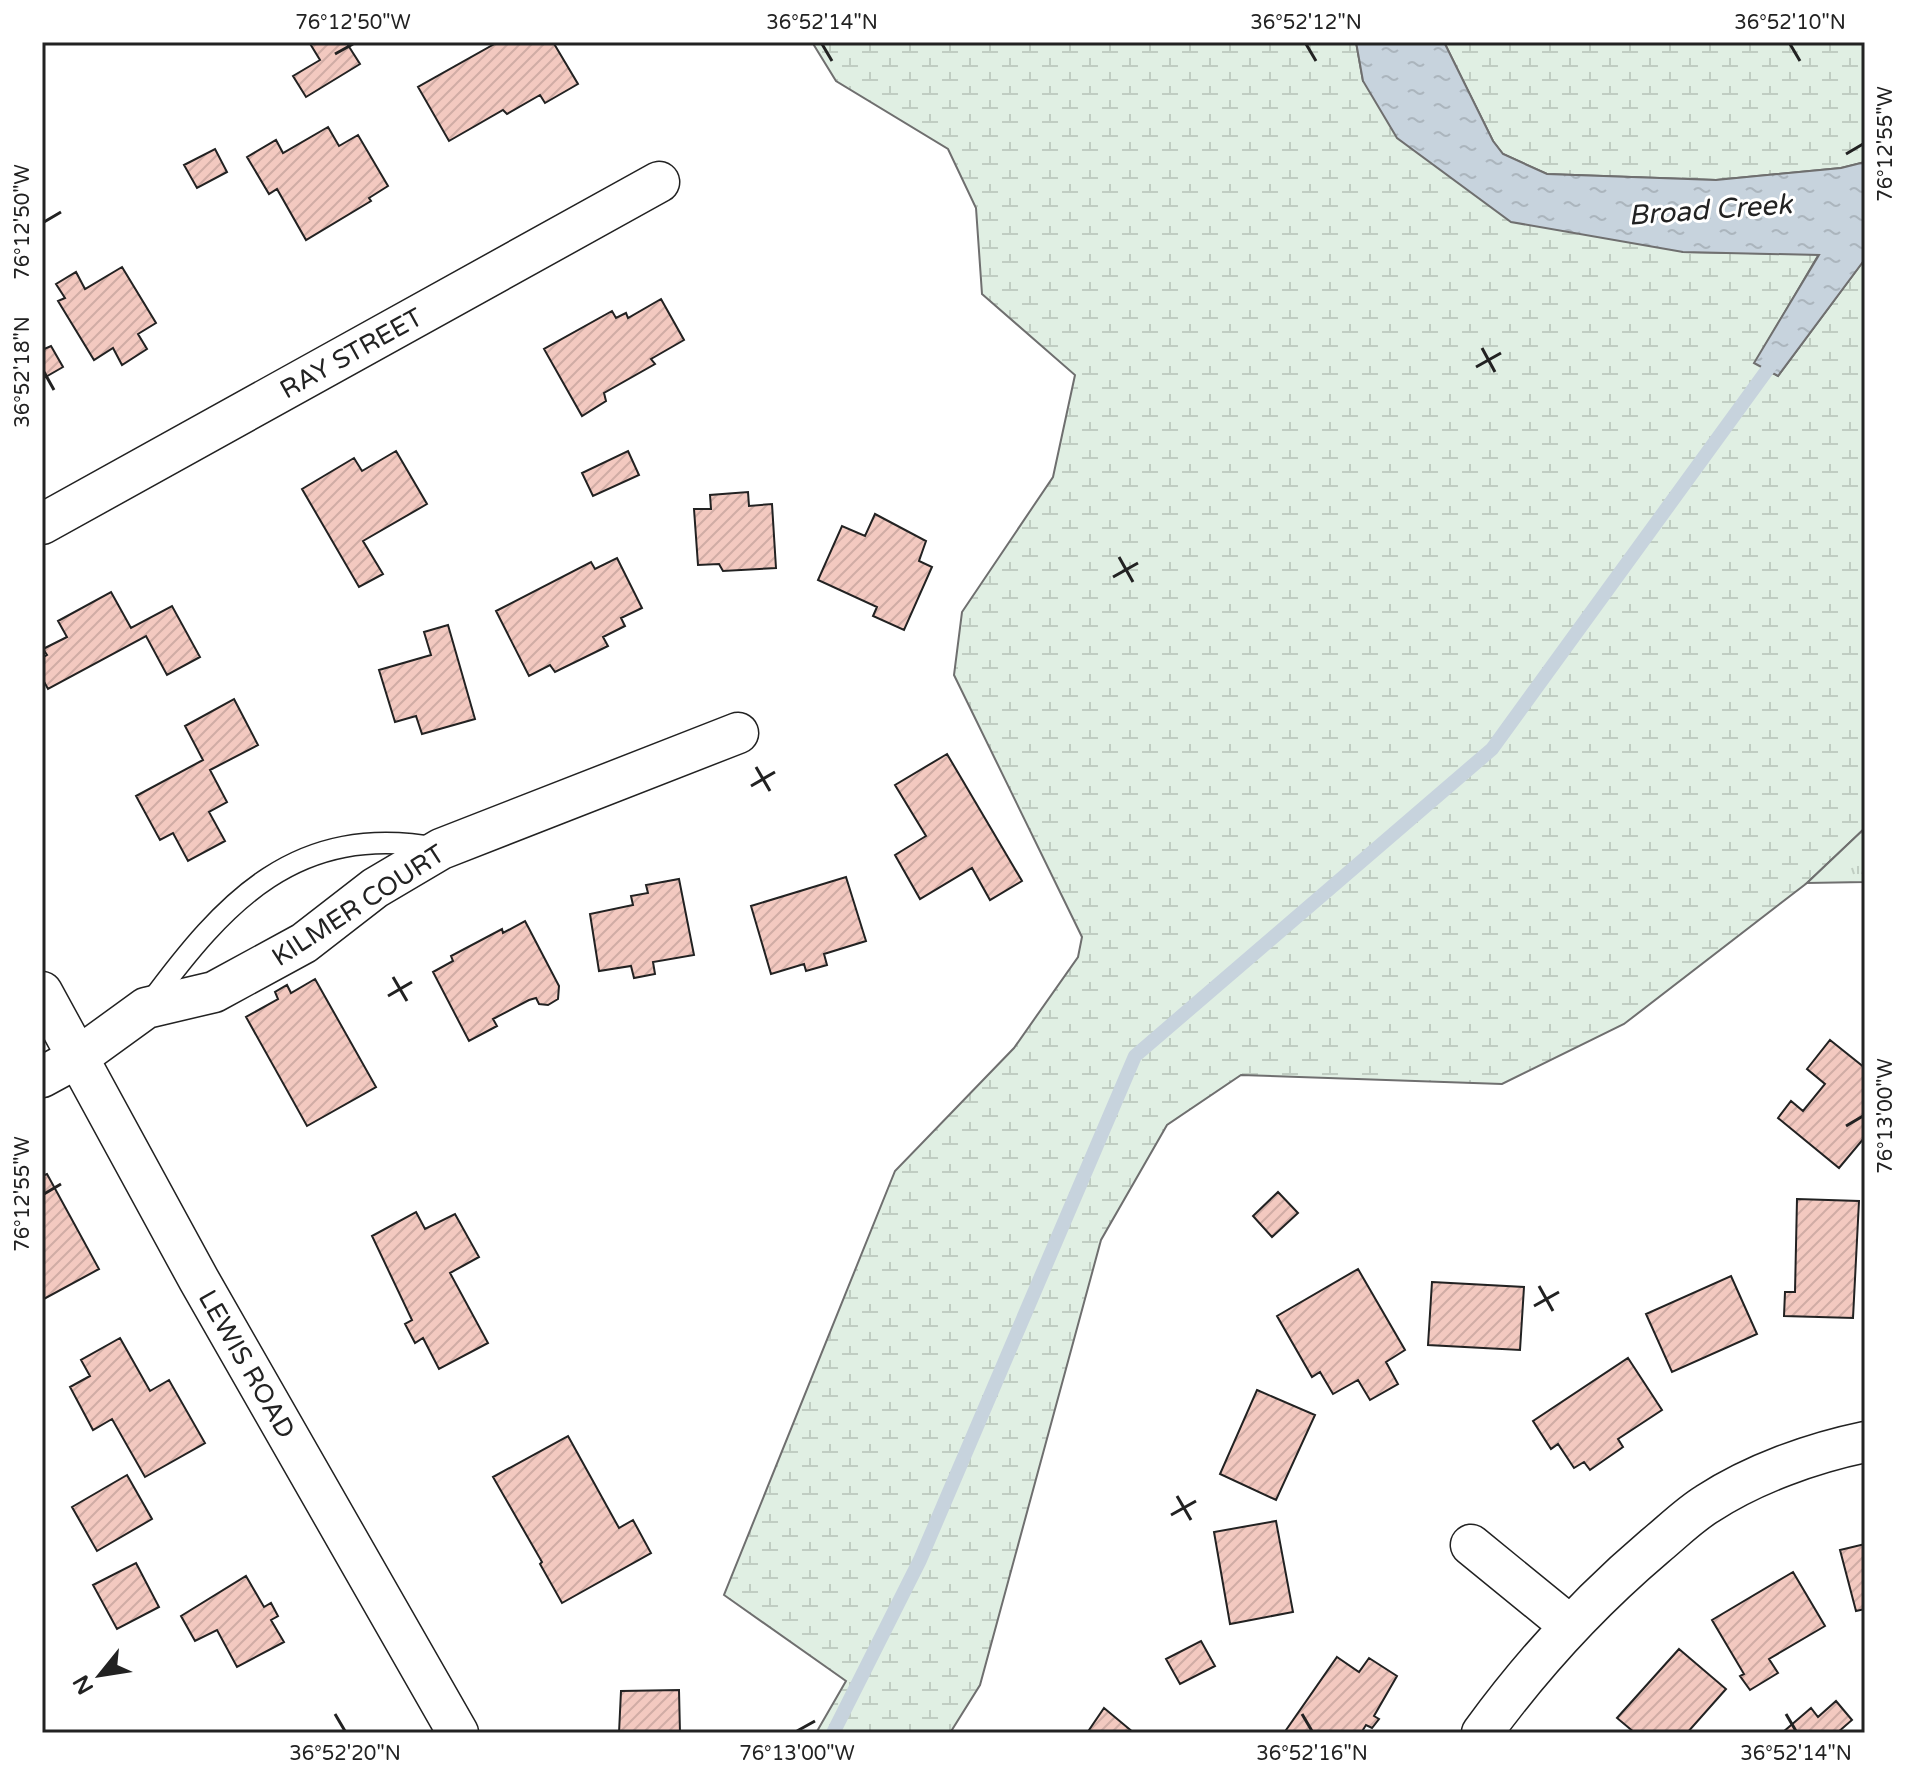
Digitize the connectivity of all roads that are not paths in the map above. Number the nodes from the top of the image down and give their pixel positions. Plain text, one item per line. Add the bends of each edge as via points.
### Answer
1 (659, 182) dead end
2 (42, 524) edge
3 (738, 733) dead end
4 (441, 849) junction
5 (42, 992) edge
6 (146, 1008) junction
7 (77, 1058) junction
8 (42, 1077) edge
9 (1865, 1442) edge
10 (1471, 1545) dead end
11 (1569, 1625) junction
12 (458, 1733) edge
13 (1482, 1733) edge

1 - 2 street, RAY STREET
3 - 4 street, KILMER COURT
4 - 6 street, KILMER COURT via 375,888 279,957 214,992
4 - 6 lane via 405,842 356,846 270,874 234,902 187,952
5 - 7 street, LEWIS ROAD
6 - 7 street, KILMER COURT
7 - 8 street, KILMER COURT
7 - 12 street, LEWIS ROAD
9 - 11 street via 1766,1474 1706,1504
10 - 11 street
11 - 13 street

